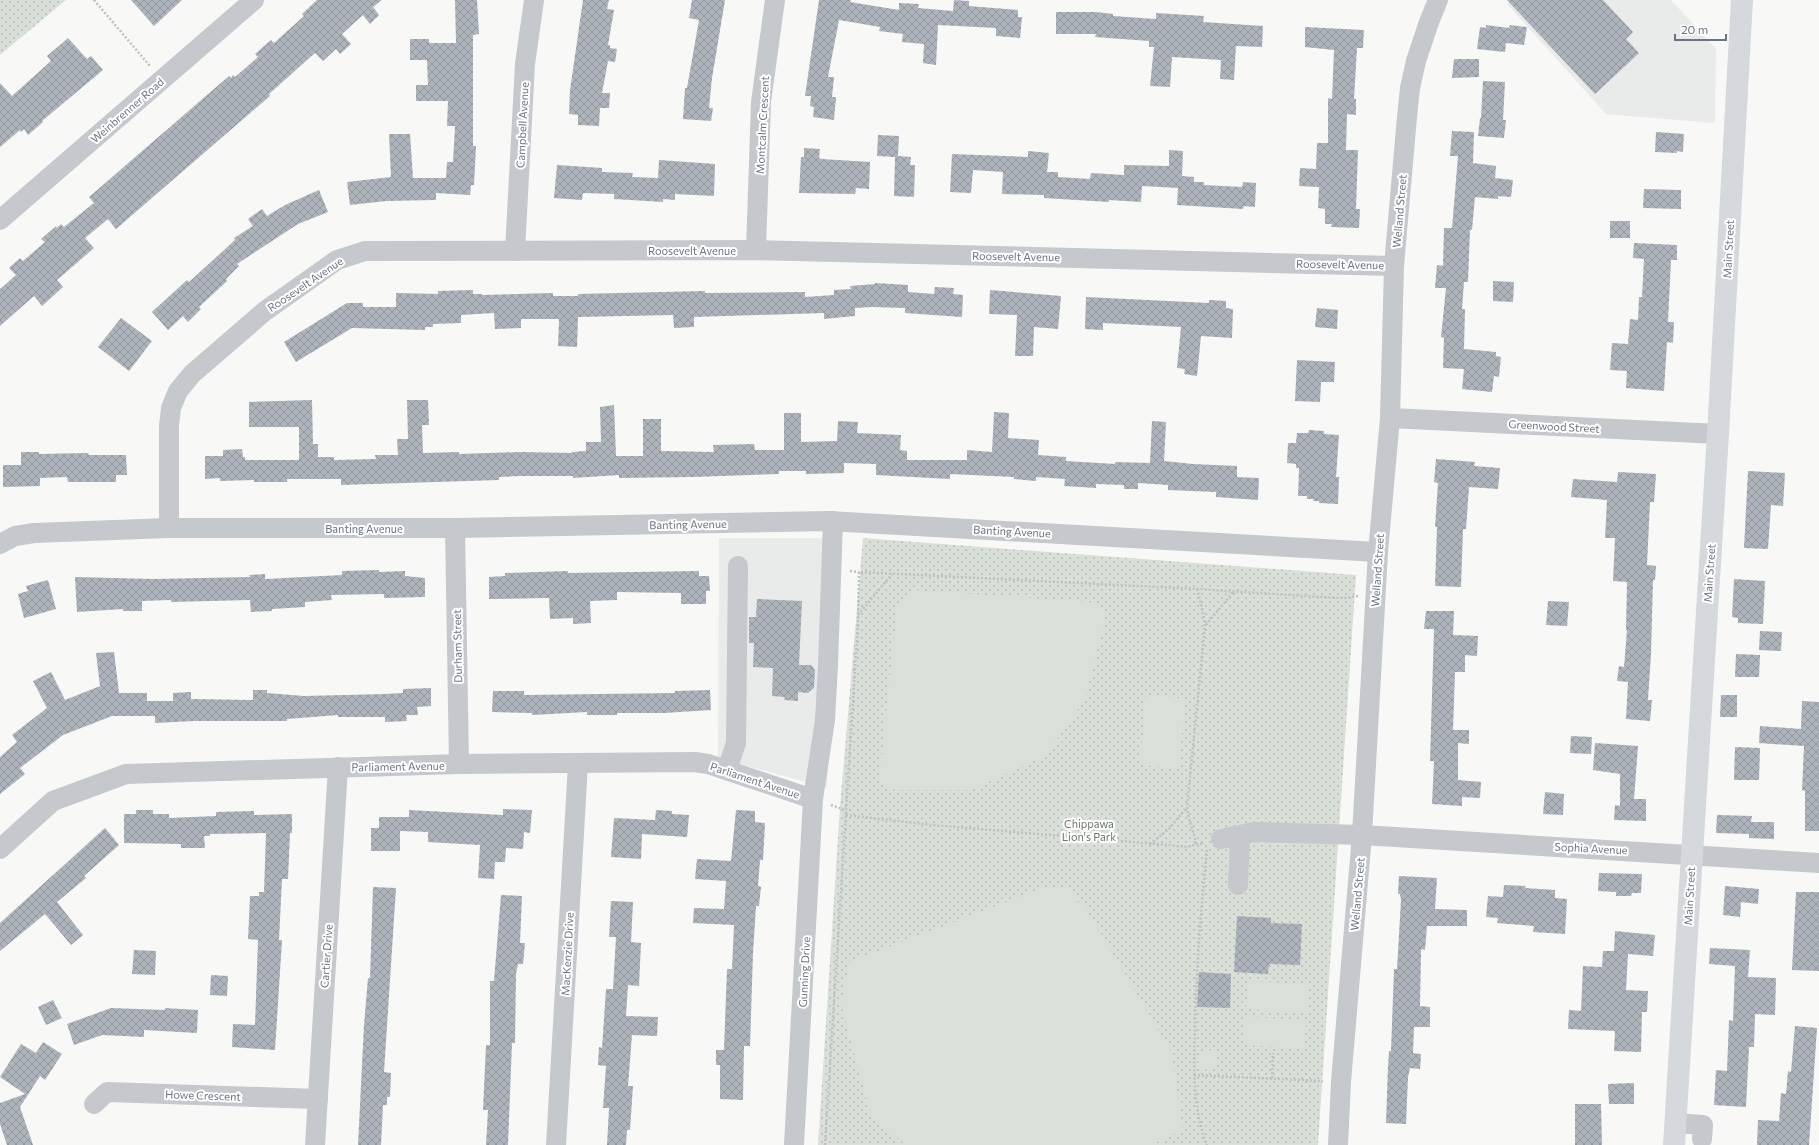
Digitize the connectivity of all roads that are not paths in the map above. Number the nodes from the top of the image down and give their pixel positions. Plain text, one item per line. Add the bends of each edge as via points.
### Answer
1 (254, 0) edge
2 (534, 0) edge
3 (775, 0) edge
4 (1438, 0) edge
5 (1742, 0) edge
6 (0, 220) edge
7 (756, 250) junction
8 (515, 251) junction
9 (1394, 266) junction
10 (1390, 418) junction
11 (1718, 434) junction
12 (833, 521) junction
13 (169, 528) junction
14 (456, 528) junction
15 (0, 544) edge
16 (1378, 552) junction
17 (738, 566) dead end
18 (459, 764) junction
19 (578, 764) junction
20 (338, 767) junction
21 (727, 770) junction
22 (813, 799) junction
23 (1362, 835) junction
24 (0, 849) edge
25 (1692, 854) junction
26 (1819, 863) edge
27 (1238, 885) dead end
28 (318, 1099) junction
29 (94, 1104) dead end
30 (1676, 1123) junction
31 (1702, 1139) dead end
32 (315, 1145) edge
33 (556, 1145) edge
34 (794, 1145) edge
35 (1338, 1145) edge
36 (1674, 1145) edge

1 - 6 street, Weinbrenner Road
2 - 8 street, Campbell Avenue via 525,64
3 - 7 street, Montcalm Crescent via 761,102
4 - 9 street, Welland Street via 1428,22 1410,88
5 - 11 main road, Main Street
7 - 8 street, Roosevelt Avenue
7 - 9 street, Roosevelt Avenue
8 - 13 street, Roosevelt Avenue via 354,253 337,260 264,311 192,374 178,391 170,408
9 - 10 street, Welland Street
10 - 11 street, Greenwood Street
10 - 16 street, Welland Street
11 - 25 main road, Main Street
12 - 14 street, Banting Avenue
12 - 16 street, Banting Avenue
12 - 22 street, Gunning Drive via 825,712
13 - 14 street, Banting Avenue
13 - 15 street, Banting Avenue via 34,533 15,536
14 - 18 street, Durham Street
16 - 23 street, Welland Street
17 - 21 street via 736,743
18 - 19 street, Parliament Avenue
18 - 20 street, Parliament Avenue
19 - 21 street, Parliament Avenue via 695,762
19 - 33 street, MacKenzie Drive
20 - 24 street, Parliament Avenue via 126,774 52,801
20 - 28 street, Cartier Drive
21 - 22 street, Parliament Avenue
22 - 34 street, Gunning Drive
23 - 25 street, Sophia Avenue
23 - 27 street, Sophia Avenue via 1254,832 1223,838
23 - 35 street, Welland Street
25 - 26 street, Sophia Avenue
25 - 30 main road, Main Street
28 - 29 street, Howe Crescent via 107,1092
28 - 32 street, Cartier Drive
30 - 31 street via 1703,1125
30 - 36 main road, Main Street

